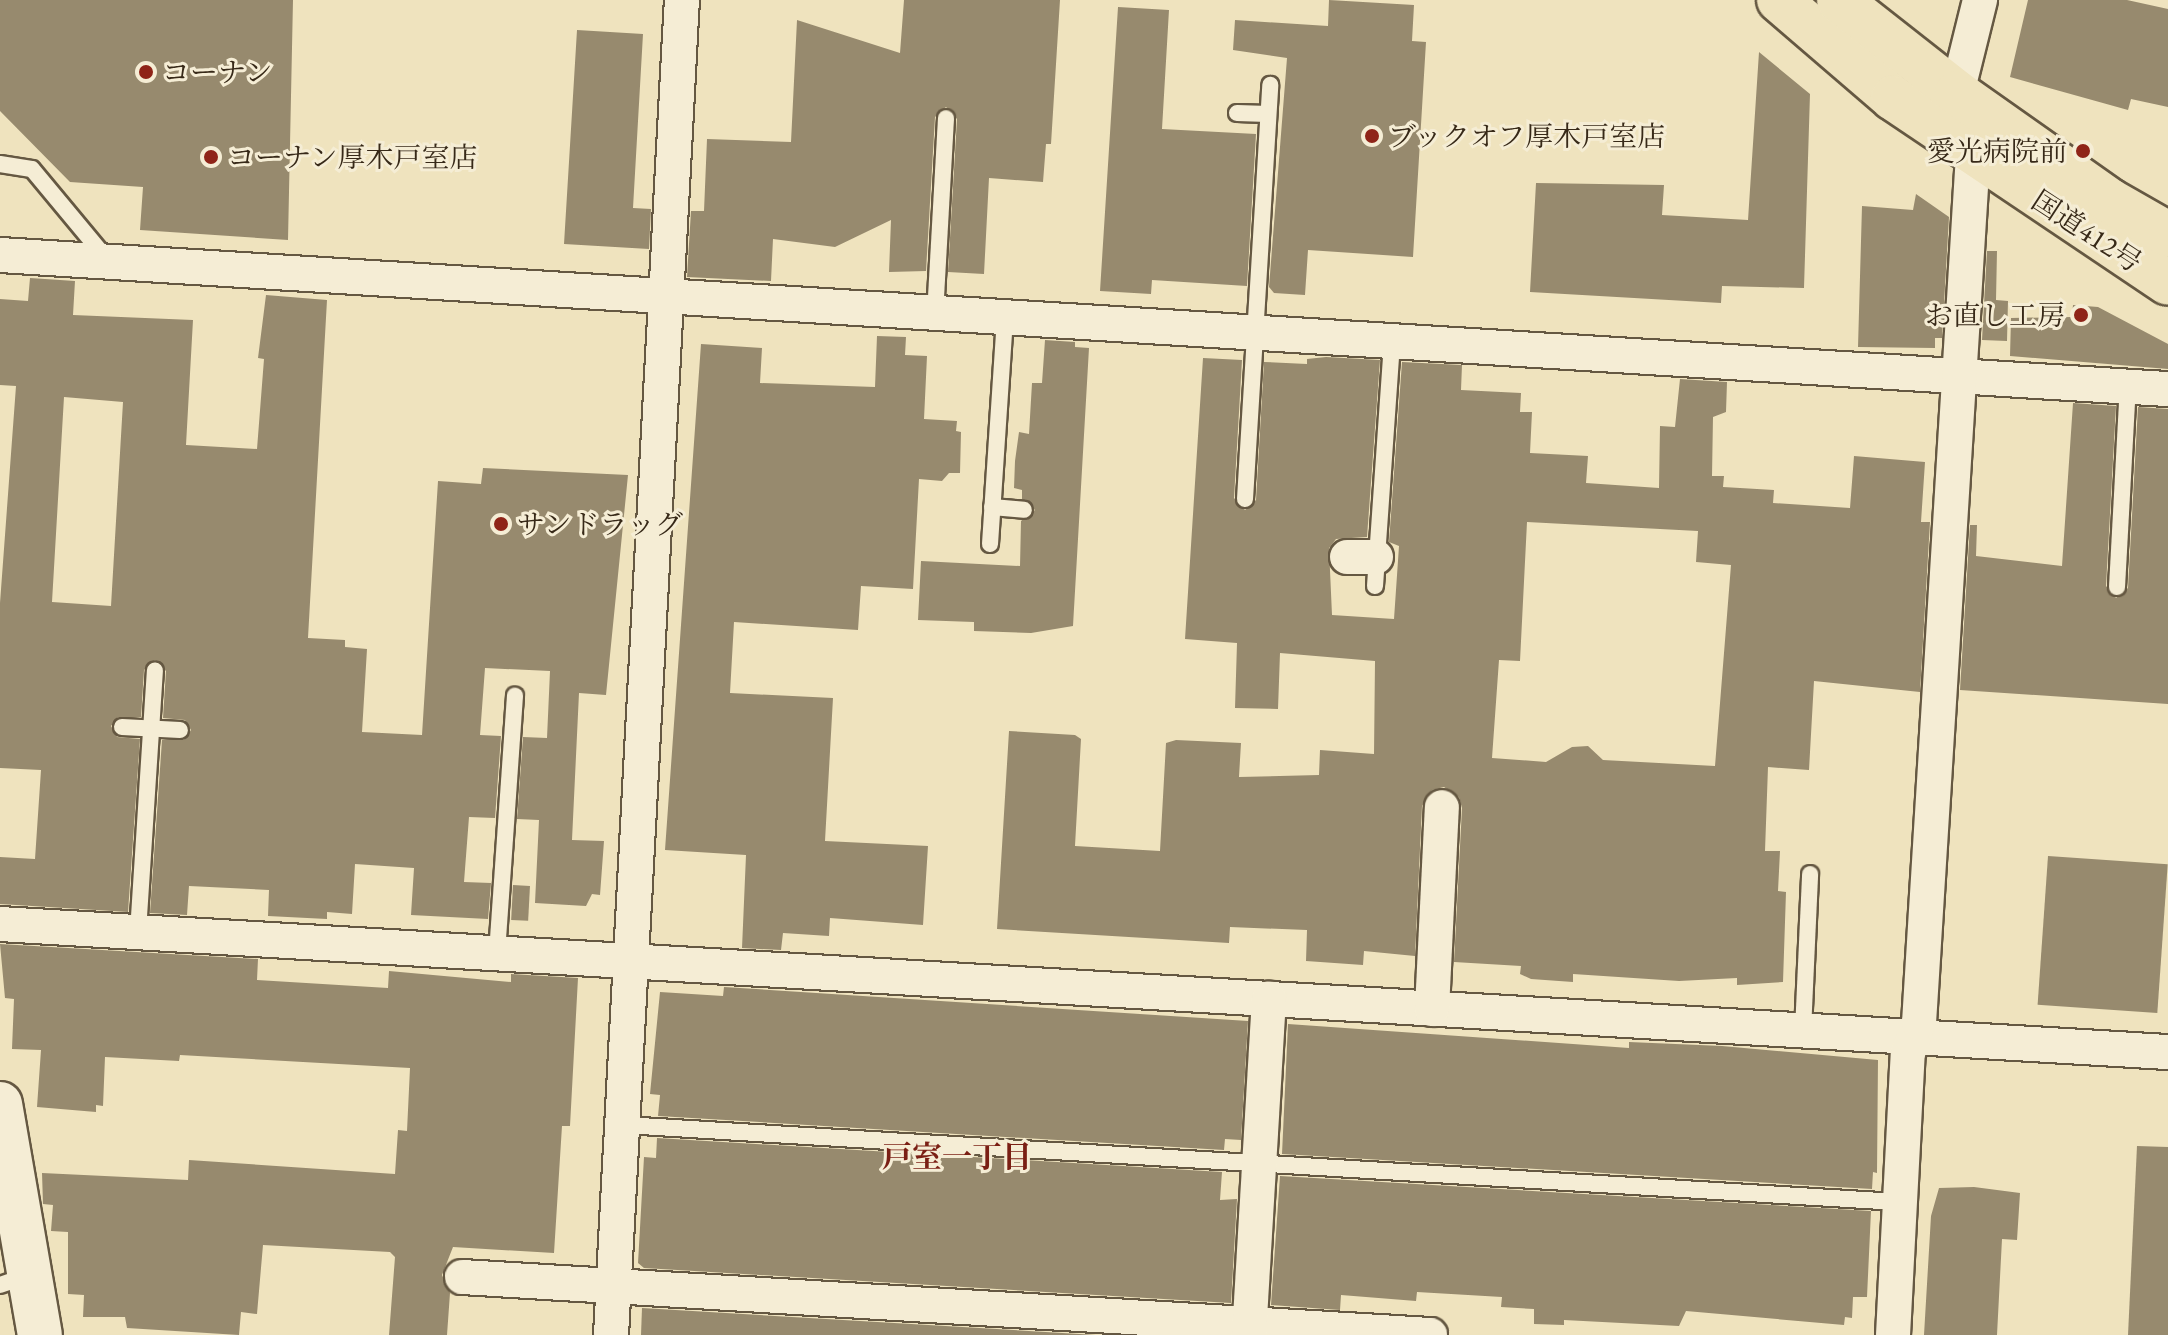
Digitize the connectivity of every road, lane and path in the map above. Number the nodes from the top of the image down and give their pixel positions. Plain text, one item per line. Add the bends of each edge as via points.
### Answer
1 (682, 0) edge
2 (1779, 0) edge
3 (1839, 0) edge
4 (1980, 0) edge
5 (1270, 85) dead end
6 (1957, 93) junction
7 (1237, 113) dead end
8 (1268, 114) junction
9 (946, 118) dead end
10 (1973, 155) junction
11 (0, 164) edge
12 (2168, 234) edge
13 (0, 255) edge
14 (110, 262) junction
15 (2168, 283) edge
16 (663, 299) junction
17 (935, 315) junction
18 (1005, 319) junction
19 (1255, 334) junction
20 (1392, 342) junction
21 (1956, 376) junction
22 (2128, 386) junction
23 (2168, 389) edge
24 (1245, 499) dead end
25 (992, 507) junction
26 (1024, 510) dead end
27 (990, 544) dead end
28 (1366, 567) dead end
29 (2117, 587) dead end
30 (155, 671) dead end
31 (515, 696) dead end
32 (122, 727) dead end
33 (151, 728) junction
34 (180, 730) dead end
35 (1442, 807) dead end
36 (1810, 874) dead end
37 (0, 924) edge
38 (138, 932) junction
39 (497, 953) junction
40 (634, 961) junction
41 (1269, 999) junction
42 (1432, 1009) junction
43 (1803, 1031) junction
44 (1913, 1037) junction
45 (2168, 1052) edge
46 (0, 1104) edge
47 (624, 1125) junction
48 (1259, 1163) junction
49 (1899, 1202) junction
50 (462, 1277) dead end
51 (15, 1280) edge
52 (615, 1285) junction
53 (1250, 1330) edge
54 (40, 1335) edge
55 (611, 1335) edge
56 (1430, 1335) edge
57 (1893, 1335) edge

1 - 16 street
2 - 10 highway, 国道412号 via 1893,98
3 - 6 highway, 国道412号
4 - 6 street
5 - 8 lane
6 - 10 street
6 - 12 highway, 国道412号 via 2110,201
7 - 8 lane
8 - 19 lane
9 - 17 lane
10 - 15 highway, 国道412号
10 - 21 street
11 - 14 lane via 32,169
13 - 14 street
14 - 16 street
16 - 17 street
16 - 40 street via 629,950
17 - 18 street
18 - 19 street
18 - 25 lane
19 - 20 street
19 - 24 lane
20 - 21 street
20 - 28 lane
21 - 22 street
21 - 44 street via 1919,1023
22 - 23 street
22 - 29 lane
25 - 26 lane
25 - 27 lane
30 - 33 lane
31 - 39 lane
32 - 33 lane
33 - 34 lane
33 - 38 lane
35 - 42 street
36 - 43 lane
37 - 38 street
38 - 39 street
39 - 40 street
40 - 41 street
40 - 47 street
41 - 42 street
41 - 48 street
42 - 43 street
43 - 44 street
44 - 45 street
44 - 49 street
46 - 51 street
47 - 48 lane
47 - 52 street
48 - 49 lane
48 - 53 street
49 - 57 street
50 - 52 street
51 - 54 street
52 - 53 street
52 - 55 street
53 - 56 street

